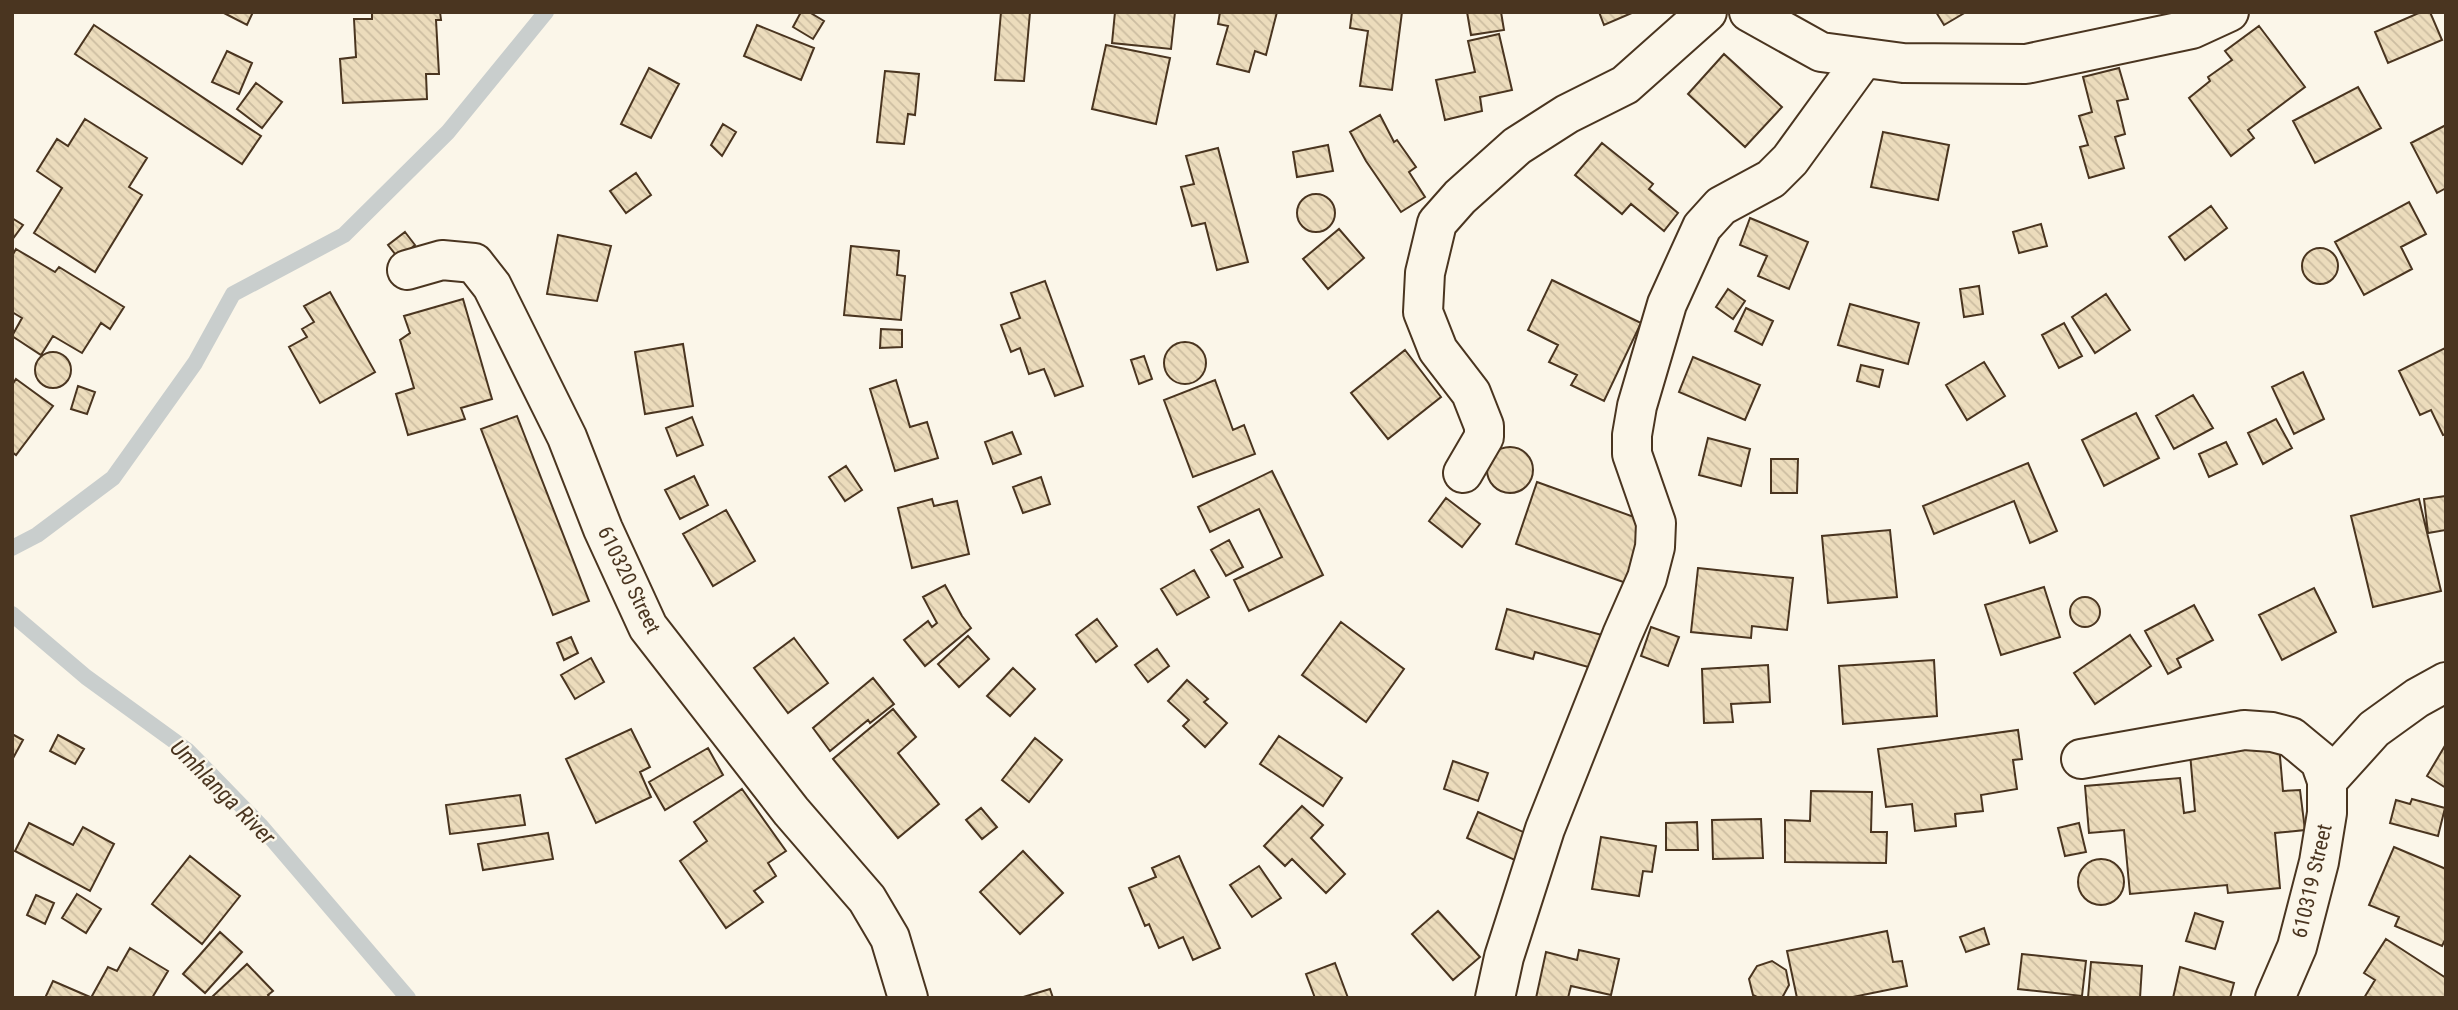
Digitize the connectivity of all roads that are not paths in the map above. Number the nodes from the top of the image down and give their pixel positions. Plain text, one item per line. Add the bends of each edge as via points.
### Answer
1 (1707, 12) edge
2 (1749, 12) edge
3 (2229, 12) edge
4 (1864, 58) junction
5 (407, 270) dead end
6 (1463, 473) dead end
7 (2446, 682) edge
8 (2081, 759) dead end
9 (2327, 781) junction
10 (908, 998) edge
11 (1494, 998) edge
12 (2275, 998) edge

1 - 6 street via 1625,85 1517,146 1437,223 1425,273 1423,312 1438,350 1471,393 1484,426 1484,437
2 - 4 street via 1821,52
3 - 4 street via 2192,29 2026,65
4 - 11 street via 1790,160 1771,179 1721,206 1702,227 1667,304 1632,435 1632,454 1657,523 1655,547 1647,578 1545,829
5 - 10 street, 610320 Street via 442,260 474,263 492,286 567,437 648,627 791,811 867,899 890,938
7 - 9 street via 2374,729
8 - 9 street via 2244,730 2272,732 2291,737 2320,761
9 - 12 street, 610319 Street via 2319,862 2297,947

